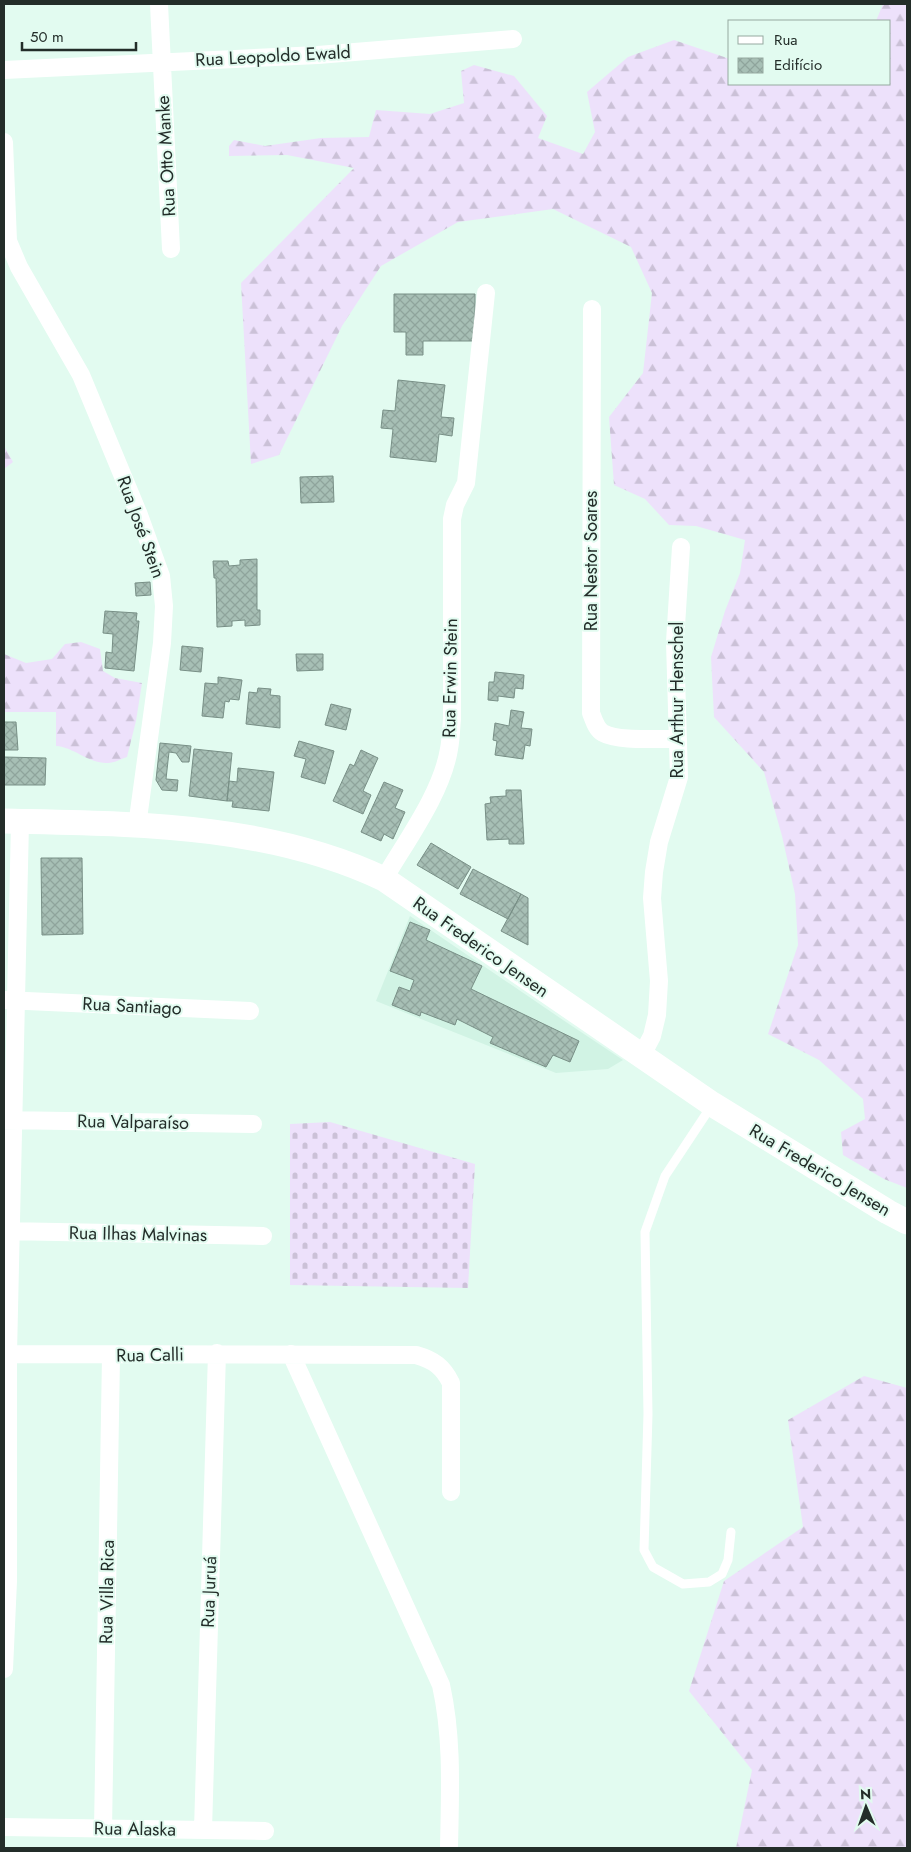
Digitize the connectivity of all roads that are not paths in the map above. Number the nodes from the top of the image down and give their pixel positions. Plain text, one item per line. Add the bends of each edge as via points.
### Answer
1 (159, 4) edge
2 (513, 39) dead end
3 (161, 62) junction
4 (4, 70) edge
5 (4, 142) edge
6 (171, 249) dead end
7 (486, 293) dead end
8 (592, 309) dead end
9 (681, 546) dead end
10 (678, 739) junction
11 (12, 821) edge
12 (137, 826) junction
13 (384, 879) junction
14 (9, 1001) edge
15 (250, 1011) dead end
16 (641, 1057) junction
17 (712, 1104) junction
18 (8, 1120) edge
19 (253, 1124) dead end
20 (907, 1222) edge
21 (8, 1231) edge
22 (263, 1236) dead end
23 (6, 1354) edge
24 (217, 1354) junction
25 (291, 1354) junction
26 (111, 1356) junction
27 (6, 1471) edge
28 (452, 1492) dead end
29 (731, 1532) dead end
30 (6, 1581) edge
31 (4, 1669) edge
32 (4, 1827) edge
33 (103, 1829) junction
34 (203, 1830) junction
35 (265, 1831) dead end
36 (449, 1848) edge

1 - 3 street, Rua Otto Manke
2 - 3 street, Rua Leopoldo Ewald via 318,55
3 - 4 street, Rua Leopoldo Ewald
3 - 6 street, Rua Otto Manke
5 - 12 street, Rua José Stein via 8,240 25,278 81,375 161,576 164,606 162,643
7 - 13 street, Rua Erwin Stein via 466,483 452,519 452,719 449,750 428,805
8 - 10 street, Rua Nestor Soares via 591,713 596,727 616,737
9 - 10 street, Rua Arthur Henschel via 675,642
10 - 16 street, Rua Arthur Henschel via 679,778 659,842 652,898 659,982 657,1015 652,1036
11 - 12 main road, Rua Frederico Jensen
11 - 14 street
12 - 13 main road, Rua Frederico Jensen via 223,833 271,841 350,863
13 - 16 main road, Rua Frederico Jensen
14 - 15 street, Rua Santiago
14 - 18 street
16 - 17 main road, Rua Frederico Jensen
17 - 20 main road, Rua Frederico Jensen
17 - 29 lane via 665,1176 644,1232 648,1423 644,1550 653,1567 682,1584 708,1582 722,1574 728,1560
18 - 19 street, Rua Valparaíso
18 - 21 street
21 - 22 street, Rua Ilhas Malvinas
21 - 23 street
23 - 26 street, Rua Calli
23 - 27 street
24 - 25 street, Rua Calli
24 - 26 street, Rua Calli
24 - 34 street, Rua Juruá
25 - 28 street, Rua Calli via 416,1355 430,1359 444,1369 451,1383
25 - 36 street via 441,1685 449,1718 451,1755
26 - 33 street, Rua Villa Rica
27 - 30 street
30 - 31 street
32 - 33 street, Rua Alaska
33 - 34 street, Rua Alaska
34 - 35 street, Rua Alaska

